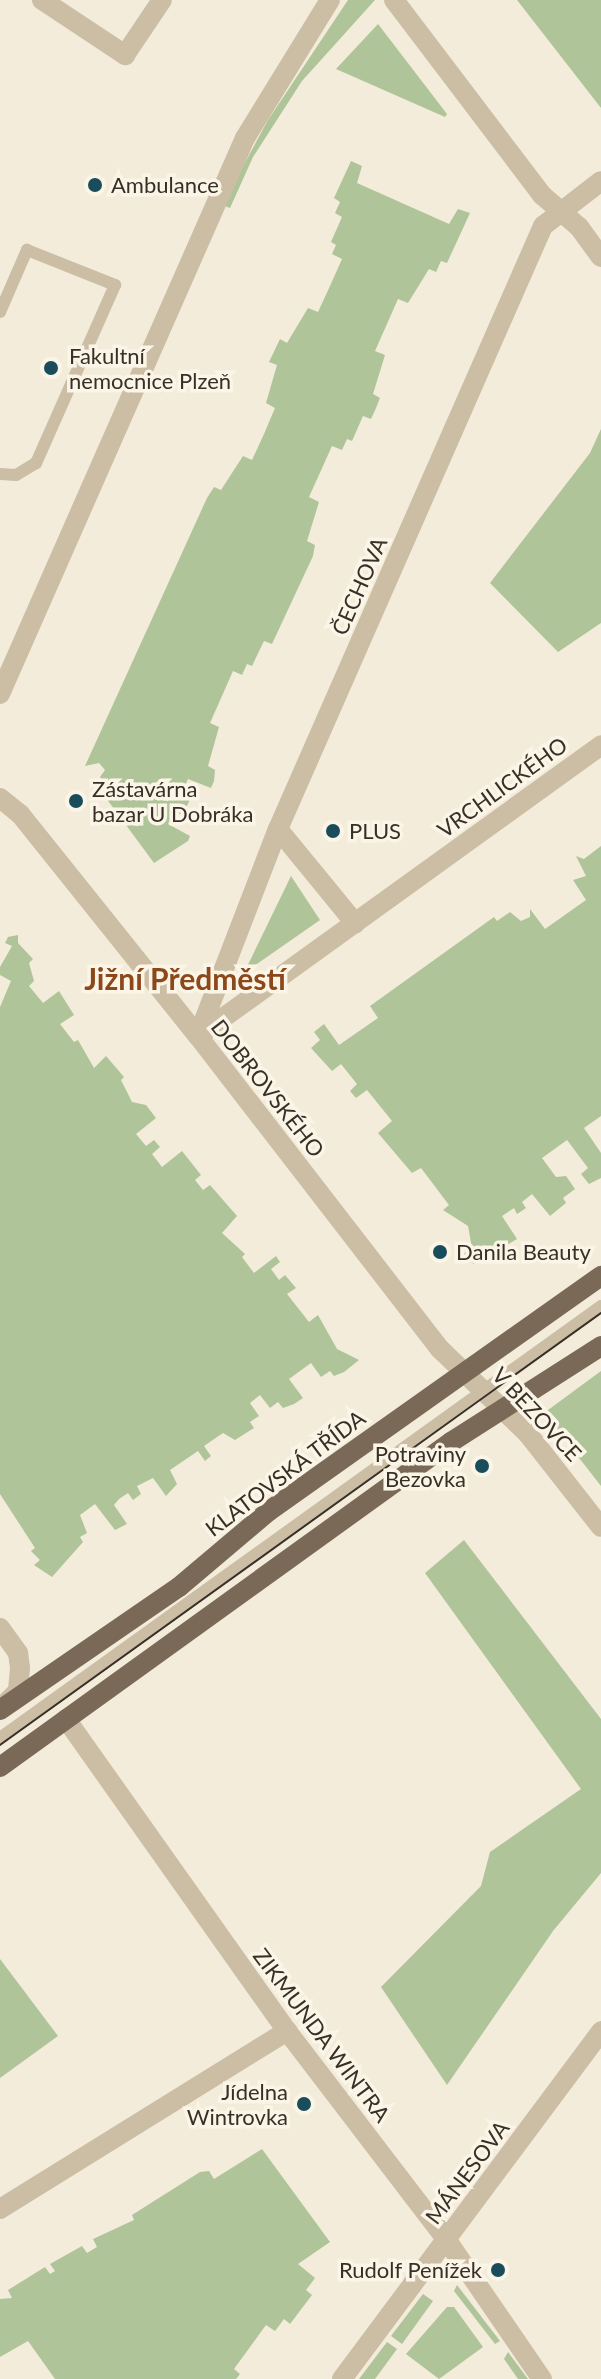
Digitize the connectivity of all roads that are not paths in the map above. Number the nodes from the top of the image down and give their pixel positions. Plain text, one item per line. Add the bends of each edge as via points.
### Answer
1 (43, 0) edge
2 (162, 0) edge
3 (330, 0) edge
4 (394, 0) edge
5 (601, 181) edge
6 (560, 211) junction
7 (601, 257) edge
8 (0, 312) edge
9 (0, 474) edge
10 (0, 694) edge
11 (601, 745) edge
12 (0, 798) edge
13 (278, 829) junction
14 (355, 923) junction
15 (198, 1036) junction
16 (601, 1276) edge
17 (601, 1306) edge
18 (601, 1346) edge
19 (465, 1373) junction
20 (483, 1391) junction
21 (504, 1410) junction
22 (601, 1527) edge
23 (0, 1628) edge
24 (47, 1693) junction
25 (0, 1710) edge
26 (66, 1719) junction
27 (0, 1738) edge
28 (0, 1767) edge
29 (287, 2031) junction
30 (601, 2031) edge
31 (0, 2209) edge
32 (446, 2239) junction
33 (342, 2379) edge
34 (542, 2379) edge

1 - 2 street via 125,55
3 - 10 street via 245,138
4 - 6 street
5 - 6 street, ČECHOVA
6 - 7 street
6 - 13 street, ČECHOVA via 543,226
8 - 9 lane via 27,250 115,285 36,463 16,475
11 - 14 street, VRCHLICKÉHO
12 - 15 street, DOBROVSKÉHO via 20,814
13 - 14 street
13 - 15 street, ČECHOVA
14 - 15 street, VRCHLICKÉHO
15 - 19 street, DOBROVSKÉHO via 440,1349
16 - 19 main road, KLATOVSKÁ TŘÍDA
17 - 20 lane, KLATOVSKÁ TŘÍDA
18 - 21 main road
19 - 20 street, V BEZOVCE
19 - 24 main road, KLATOVSKÁ TŘÍDA via 269,1511
20 - 21 street, V BEZOVCE
20 - 24 lane, KLATOVSKÁ TŘÍDA
21 - 22 street, V BEZOVCE
21 - 26 main road via 451,1442
23 - 25 street via 18,1653 21,1683
24 - 25 main road, KLATOVSKÁ TŘÍDA
24 - 26 lane
24 - 27 lane, KLATOVSKÁ TŘÍDA
26 - 28 main road
26 - 29 street, ZIKMUNDA WINTRA
29 - 31 street
29 - 32 street, ZIKMUNDA WINTRA
30 - 32 street, MÁNESOVA
32 - 33 street, MÁNESOVA
32 - 34 street, ZIKMUNDA WINTRA

